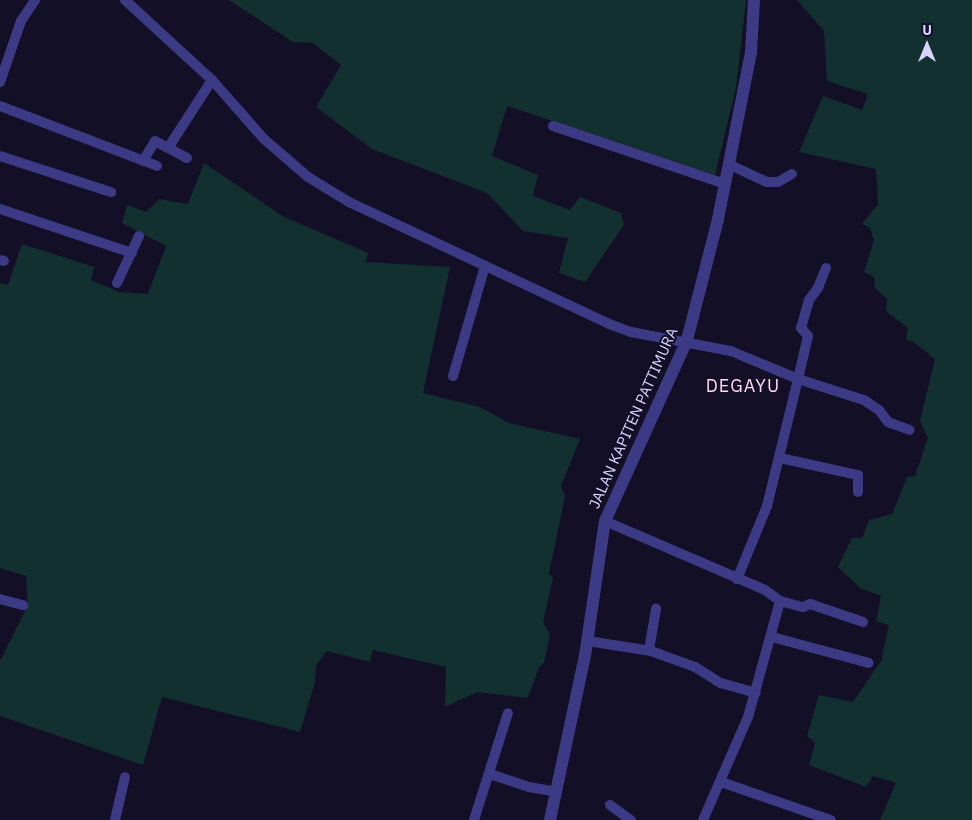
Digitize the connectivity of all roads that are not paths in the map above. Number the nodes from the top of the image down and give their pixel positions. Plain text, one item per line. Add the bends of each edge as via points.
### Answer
1 (35, 0) edge
2 (125, 0) edge
3 (754, 0) edge
4 (212, 80) junction
5 (0, 82) edge
6 (0, 106) edge
7 (553, 126) dead end
8 (168, 148) junction
9 (0, 156) edge
10 (187, 158) dead end
11 (143, 161) junction
12 (728, 164) junction
13 (157, 166) dead end
14 (792, 174) dead end
15 (725, 184) junction
16 (111, 192) dead end
17 (0, 209) edge
18 (139, 236) dead end
19 (132, 253) junction
20 (485, 266) junction
21 (826, 268) dead end
22 (117, 283) dead end
23 (687, 340) junction
24 (453, 376) dead end
25 (798, 379) junction
26 (910, 430) dead end
27 (780, 458) junction
28 (858, 492) dead end
29 (605, 521) junction
30 (737, 579) junction
31 (0, 599) edge
32 (780, 601) junction
33 (23, 605) dead end
34 (656, 610) dead end
35 (863, 622) dead end
36 (772, 637) junction
37 (588, 641) junction
38 (650, 650) junction
39 (869, 663) dead end
40 (756, 693) junction
41 (508, 712) dead end
42 (490, 774) junction
43 (125, 777) dead end
44 (721, 782) junction
45 (557, 792) junction
46 (610, 805) dead end
47 (115, 820) edge
48 (474, 820) edge
49 (550, 820) edge
50 (631, 820) edge
51 (703, 820) edge
52 (832, 820) edge

1 - 5 street via 21,21
2 - 4 street
3 - 12 street, JALAN KAPITEN PATTIMURA via 752,52
4 - 8 street
4 - 20 street via 264,139 308,177 349,202
6 - 11 street
7 - 15 street
8 - 10 street
8 - 11 street via 154,141
9 - 16 street
11 - 13 street
12 - 14 street via 774,182
12 - 15 street, JALAN KAPITEN PATTIMURA
15 - 23 street, JALAN KAPITEN PATTIMURA
17 - 19 street
18 - 19 street
19 - 22 street
20 - 23 street via 631,332
20 - 24 street
21 - 25 street via 809,300 801,328 808,336
23 - 25 street via 731,350
23 - 29 street, JALAN KAPITEN PATTIMURA
25 - 26 street via 864,400 880,410 888,422
25 - 27 street
27 - 28 street via 858,475
27 - 30 street via 768,506
29 - 30 street
29 - 37 street, JALAN KAPITEN PATTIMURA
30 - 32 street via 771,593
31 - 33 street
32 - 35 street via 804,607 810,604
32 - 36 street
34 - 38 street
36 - 39 street
36 - 40 street
37 - 38 street
37 - 45 street, JALAN KAPITEN PATTIMURA
38 - 40 street via 694,667 721,683
40 - 44 street
41 - 42 street
42 - 45 street
42 - 48 street
43 - 47 street
44 - 51 street
44 - 52 street
45 - 49 street, JALAN KAPITEN PATTIMURA
46 - 50 street

